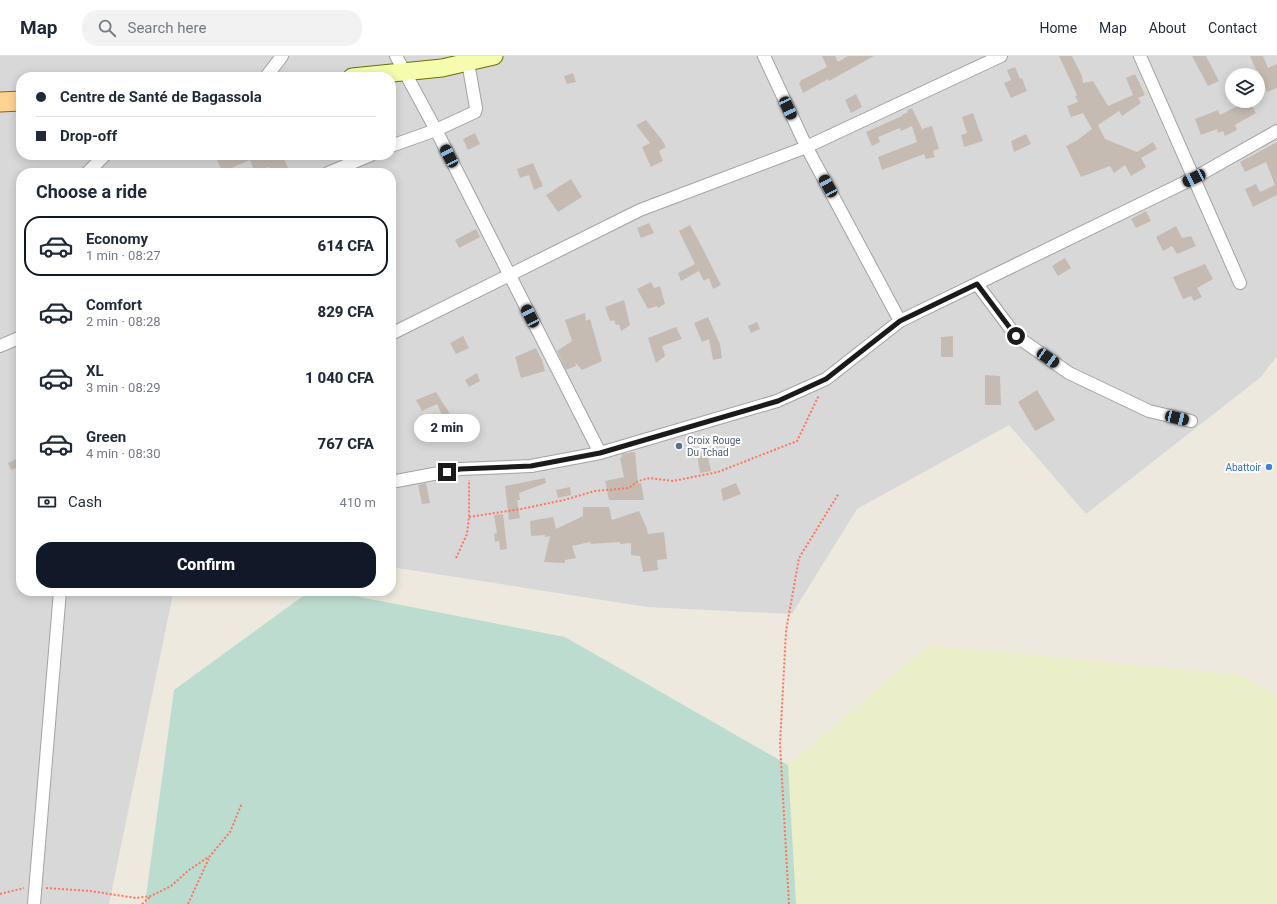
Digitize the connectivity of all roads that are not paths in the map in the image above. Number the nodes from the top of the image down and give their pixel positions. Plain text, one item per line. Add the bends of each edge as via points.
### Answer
1 (282, 56) edge
2 (396, 56) edge
3 (494, 56) edge
4 (764, 56) edge
5 (1001, 56) edge
6 (1140, 56) edge
7 (468, 62) junction
8 (270, 72) edge
9 (405, 72) junction
10 (396, 73) edge
11 (16, 101) edge
12 (0, 102) edge
13 (436, 130) junction
14 (1277, 131) edge
15 (396, 144) edge
16 (806, 146) junction
17 (100, 160) edge
18 (359, 160) edge
19 (92, 168) edge
20 (340, 168) edge
21 (1194, 178) junction
22 (509, 275) junction
23 (1240, 283) dead end
24 (977, 284) junction
25 (900, 321) junction
26 (396, 332) edge
27 (16, 339) edge
28 (0, 346) edge
29 (1191, 421) dead end
30 (600, 453) junction
31 (396, 481) edge
32 (60, 596) edge
33 (34, 904) edge

1 - 8 street
2 - 9 street
3 - 7 main road
4 - 16 street
5 - 16 street
6 - 21 street
7 - 9 main road
7 - 13 street via 475,112
9 - 10 main road
9 - 13 street
11 - 12 main road
13 - 15 street
13 - 22 street
14 - 21 street
16 - 22 street via 640,210
16 - 25 street
17 - 19 street
18 - 20 street
21 - 23 street
21 - 24 street
22 - 26 street
22 - 30 street
24 - 25 street
24 - 29 street via 1016,336 1070,373 1149,411
25 - 30 street via 826,379 778,401
27 - 28 street
30 - 31 street via 531,466 460,469
32 - 33 street

